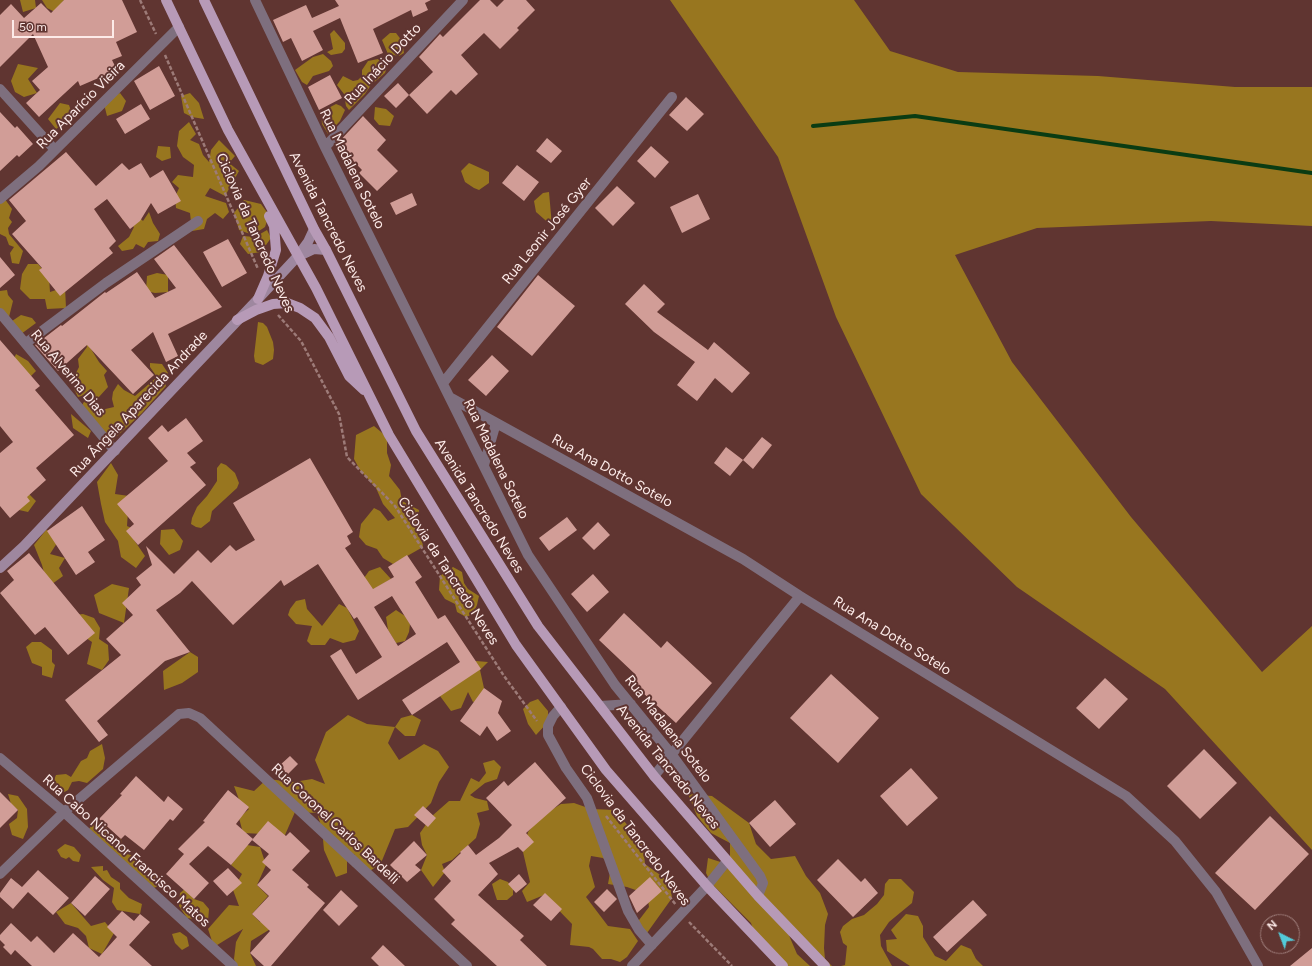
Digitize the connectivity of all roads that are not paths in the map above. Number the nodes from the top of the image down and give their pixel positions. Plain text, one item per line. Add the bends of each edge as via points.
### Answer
1 (166, 0) edge
2 (204, 0) edge
3 (255, 0) edge
4 (463, 0) edge
5 (179, 27) junction
6 (0, 89) edge
7 (672, 97) dead end
8 (228, 130) junction
9 (325, 147) junction
10 (55, 150) junction
11 (0, 199) edge
12 (198, 221) dead end
13 (314, 229) junction
14 (326, 250) junction
15 (297, 257) junction
16 (258, 299) junction
17 (0, 313) edge
18 (237, 320) junction
19 (26, 343) junction
20 (443, 382) junction
21 (370, 395) junction
22 (451, 398) junction
23 (496, 423) junction
24 (115, 450) junction
25 (484, 465) junction
26 (0, 568) edge
27 (800, 596) junction
28 (631, 704) junction
29 (600, 706) junction
30 (561, 707) junction
31 (672, 755) junction
32 (0, 758) edge
33 (654, 776) junction
34 (64, 812) junction
35 (727, 861) junction
36 (0, 874) edge
37 (707, 886) junction
38 (758, 896) junction
39 (652, 945) junction
40 (233, 966) edge
41 (467, 966) edge
42 (632, 966) edge
43 (783, 966) edge
44 (825, 966) edge
45 (1258, 966) edge

1 - 5 main road
2 - 13 main road, Avenida Tancredo Neves
3 - 9 street, Rua Madalena Sotelo
4 - 9 street, Rua Inácio Dotto
5 - 8 main road
5 - 10 street, Rua Aparício Vieira
6 - 10 street
7 - 20 street, Rua Leonir José Gyer
8 - 15 main road
8 - 16 main road via 274,226 276,250
9 - 20 street, Rua Madalena Sotelo
10 - 11 street, Rua Aparício Vieira
12 - 19 street via 106,283
13 - 14 main road, Avenida Tancredo Neves
13 - 15 street, Rua Ângela Aparecida Andrade
14 - 15 street, Rua Ângela Aparecida Andrade via 314,249
14 - 29 main road, Avenida Tancredo Neves via 416,431 538,626
15 - 16 street, Rua Ângela Aparecida Andrade
15 - 21 main road via 316,288
16 - 18 street, Rua Ângela Aparecida Andrade
17 - 19 street, Rua Alverina Dias
18 - 21 main road via 273,304 287,303 300,308 315,318 329,337 349,376
18 - 24 street, Rua Ângela Aparecida Andrade
19 - 24 street, Rua Alverina Dias
20 - 22 street, Rua Madalena Sotelo
21 - 30 main road via 396,448 516,645
22 - 23 street, Rua Ana Dotto Sotelo
22 - 25 street, Rua Madalena Sotelo
23 - 25 street
23 - 27 street, Rua Ana Dotto Sotelo via 743,559
24 - 26 street, Rua Ângela Aparecida Andrade
25 - 28 street, Rua Madalena Sotelo via 528,555 615,685
27 - 31 street
27 - 45 street, Rua Ana Dotto Sotelo via 1126,796 1175,841 1216,892
28 - 29 street
28 - 31 street, Rua Madalena Sotelo
29 - 33 main road, Avenida Tancredo Neves
30 - 37 main road via 606,770
30 - 39 street via 552,716 548,735 586,798 628,911
31 - 33 street
31 - 38 street, Rua Madalena Sotelo via 760,876 763,883
32 - 34 street, Rua Cabo Nicanor Francisco Matos
33 - 35 main road, Avenida Tancredo Neves
34 - 36 street
34 - 40 street, Rua Cabo Nicanor Francisco Matos
34 - 41 street, Rua Coronel Carlos Bardelli via 179,714 200,718
35 - 37 street
35 - 38 main road, Avenida Tancredo Neves
37 - 39 street
37 - 43 main road
38 - 44 main road, Avenida Tancredo Neves
39 - 42 street

